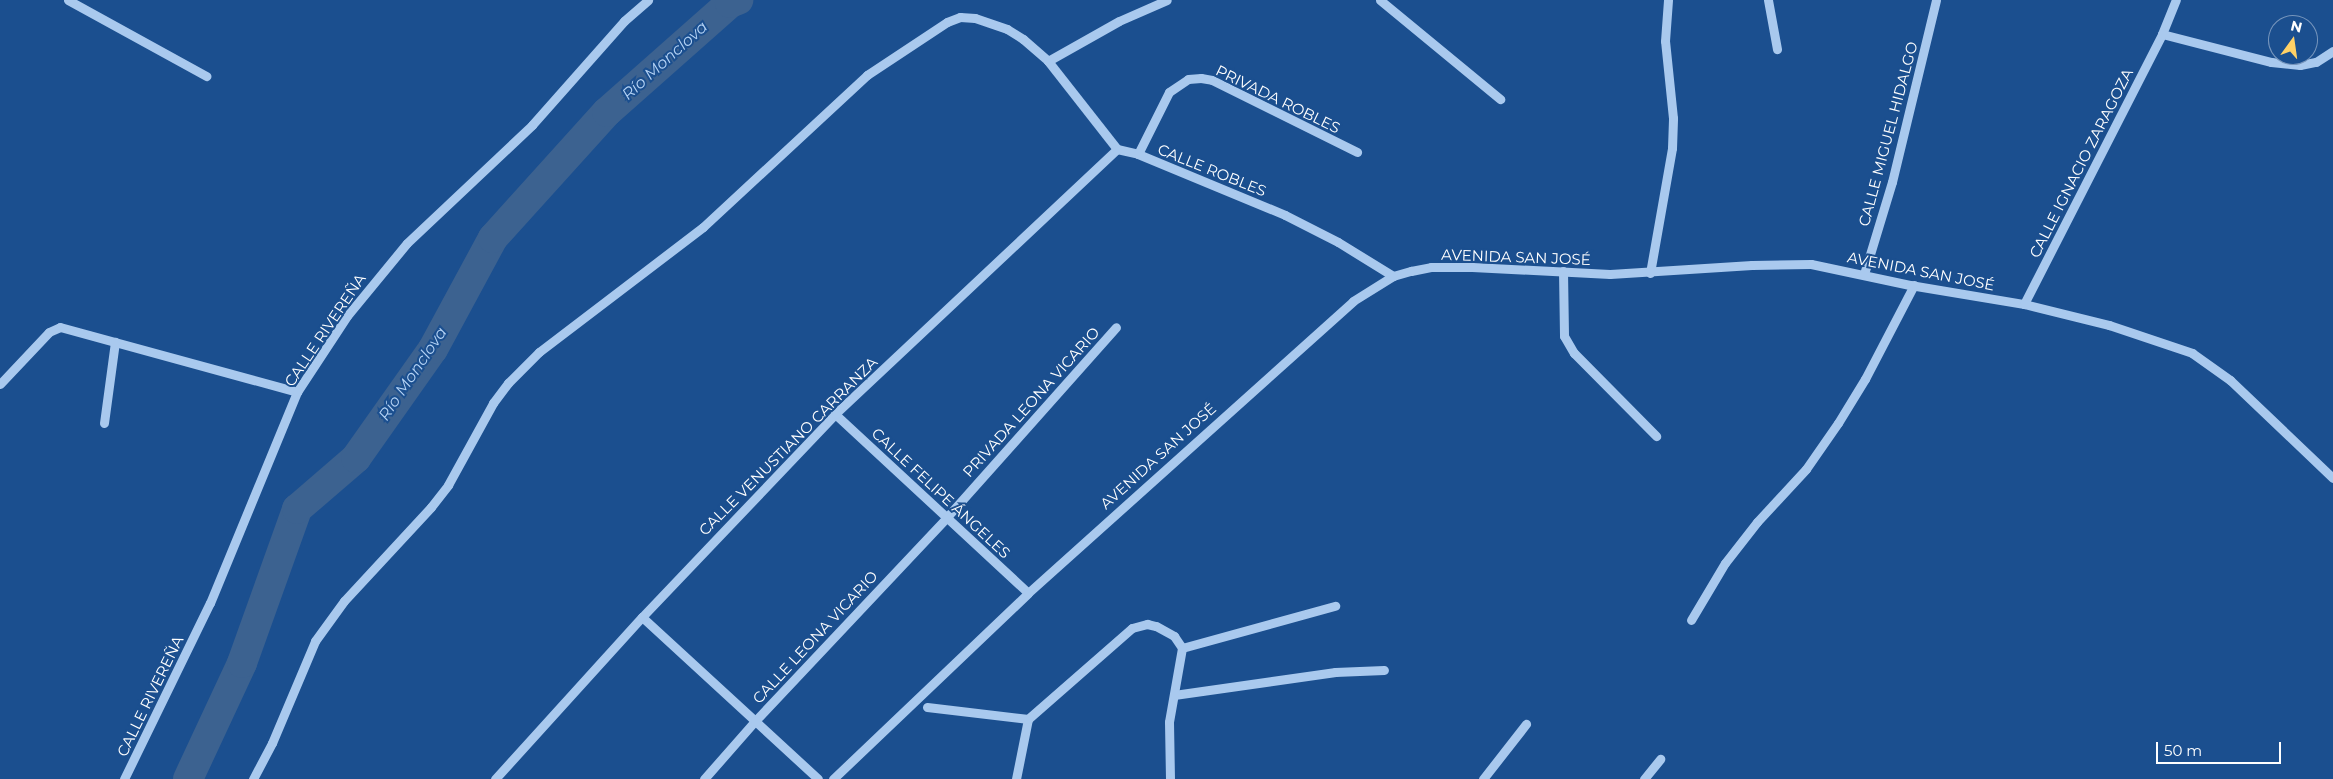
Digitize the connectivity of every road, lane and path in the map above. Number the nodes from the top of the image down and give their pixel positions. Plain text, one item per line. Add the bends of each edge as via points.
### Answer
1 (68, 0) edge
2 (648, 0) edge
3 (1167, 0) edge
4 (1380, 0) edge
5 (1668, 0) edge
6 (1768, 0) edge
7 (1936, 0) edge
8 (2176, 0) edge
9 (2162, 34) junction
10 (1777, 49) dead end
11 (2333, 51) edge
12 (1048, 61) junction
13 (206, 76) dead end
14 (1500, 99) dead end
15 (1117, 149) junction
16 (1357, 152) dead end
17 (1138, 154) junction
18 (1563, 271) junction
19 (1650, 273) junction
20 (1864, 274) junction
21 (1393, 276) junction
22 (1914, 285) junction
23 (2024, 304) junction
24 (1116, 327) dead end
25 (115, 342) junction
26 (0, 384) edge
27 (297, 392) junction
28 (835, 414) junction
29 (104, 423) dead end
30 (1656, 436) dead end
31 (2333, 478) edge
32 (947, 517) junction
33 (1028, 593) junction
34 (1335, 606) dead end
35 (642, 617) junction
36 (1691, 620) dead end
37 (1182, 648) junction
38 (1384, 670) dead end
39 (1174, 694) junction
40 (926, 707) dead end
41 (1028, 719) junction
42 (755, 721) junction
43 (1526, 724) dead end
44 (1660, 759) dead end
45 (124, 779) edge
46 (253, 779) edge
47 (495, 779) edge
48 (704, 779) edge
49 (818, 779) edge
50 (833, 779) edge
51 (1016, 779) edge
52 (1170, 779) edge
53 (1483, 779) edge
54 (1644, 779) edge

1 - 13 street
2 - 27 street, CALLE RIVEREÑA via 624,21 532,125 407,243 347,316
3 - 12 street via 1119,21
4 - 14 street
5 - 19 street via 1665,41 1674,118 1672,148
6 - 10 street
7 - 20 street, CALLE MIGUEL HIDALGO via 1892,182
8 - 9 street, CALLE IGNACIO ZARAGOZA
9 - 11 street via 2271,62 2300,65 2316,62
9 - 23 street, CALLE IGNACIO ZARAGOZA
12 - 15 street
12 - 46 street via 1023,39 990,22 960,17 947,22 867,75 703,227 539,352 493,403 452,477 431,507 344,601 326,626 308,654 272,743
15 - 17 street, CALLE ROBLES
15 - 28 street, CALLE VENUSTIANO CARRANZA
16 - 17 street, PRIVADA ROBLES via 1212,80 1201,78 1188,79 1169,92
17 - 21 street, CALLE ROBLES via 1285,215 1338,242
18 - 19 street, AVENIDA SAN JOSÉ
18 - 21 street, AVENIDA SAN JOSÉ via 1431,268
18 - 30 street via 1564,336 1574,352
19 - 20 street, AVENIDA SAN JOSÉ via 1752,264 1811,264
20 - 22 street, AVENIDA SAN JOSÉ
21 - 33 street, AVENIDA SAN JOSÉ via 1352,301
22 - 23 street, AVENIDA SAN JOSÉ
22 - 36 street via 1838,423 1806,469 1756,522 1725,563
23 - 31 street, AVENIDA SAN JOSÉ via 2118,328 2192,353 2230,380
24 - 32 street, PRIVADA LEONA VICARIO
25 - 26 street via 67,328 49,332
25 - 27 street
25 - 29 street
27 - 45 street, CALLE RIVEREÑA via 210,602
28 - 32 street, CALLE FELIPE ÁNGELES
28 - 35 street, CALLE VENUSTIANO CARRANZA
32 - 33 street, CALLE FELIPE ÁNGELES
32 - 42 street, CALLE LEONA VICARIO
33 - 50 street, AVENIDA SAN JOSÉ
34 - 37 street
35 - 42 street
35 - 47 street, CALLE VENUSTIANO CARRANZA
37 - 39 street
37 - 41 street via 1174,636 1156,626 1147,624 1132,628
38 - 39 street via 1335,672
39 - 52 street via 1170,722
40 - 41 street
41 - 51 street
42 - 48 street, CALLE LEONA VICARIO
42 - 49 street
43 - 53 street
44 - 54 street

